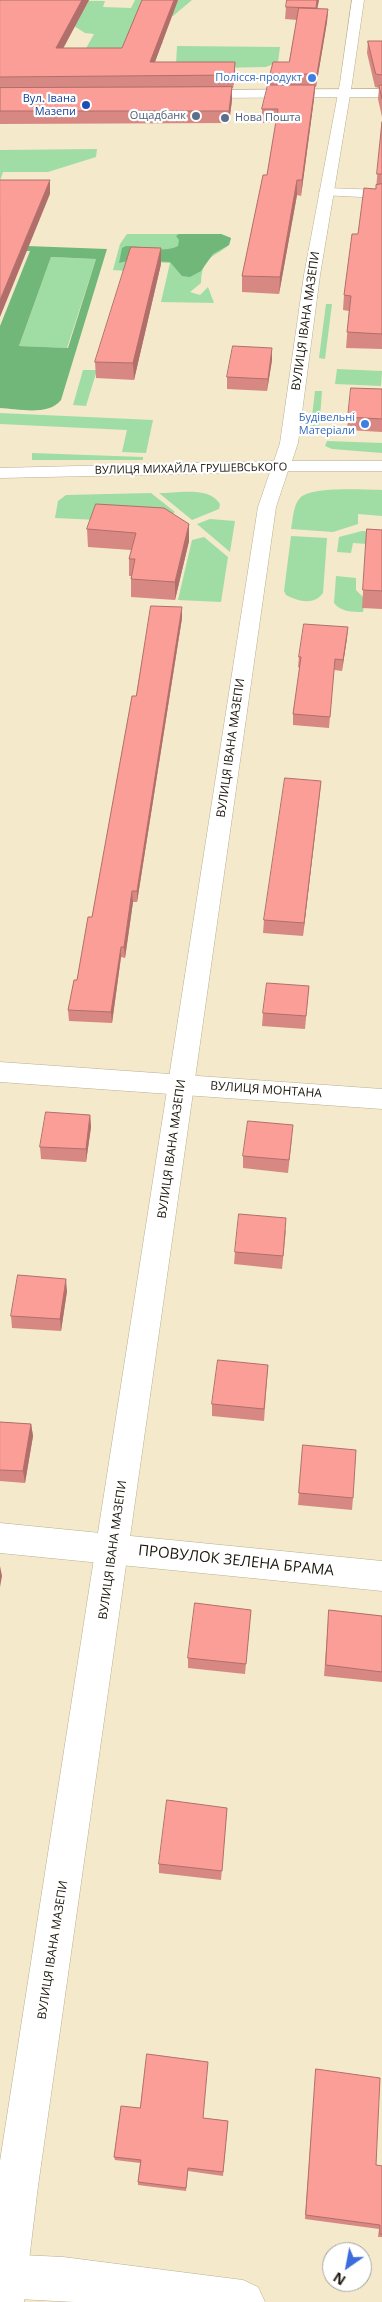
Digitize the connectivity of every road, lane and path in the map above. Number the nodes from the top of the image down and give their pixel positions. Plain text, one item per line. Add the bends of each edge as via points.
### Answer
1 (358, 0) edge
2 (382, 93) edge
3 (180, 96) edge
4 (343, 96) junction
5 (382, 97) edge
6 (326, 192) junction
7 (382, 194) edge
8 (382, 466) edge
9 (279, 471) junction
10 (0, 473) edge
11 (382, 474) edge
12 (0, 482) edge
13 (0, 1072) edge
14 (181, 1085) junction
15 (382, 1099) edge
16 (0, 1538) edge
17 (113, 1548) junction
18 (382, 1576) edge
19 (3, 2285) edge
20 (243, 2302) edge

1 - 4 main road, ВУЛИЦЯ ІВАНА МАЗЕПИ
2 - 4 main road
3 - 4 main road
4 - 5 main road
4 - 6 main road, ВУЛИЦЯ ІВАНА МАЗЕПИ
6 - 7 main road
6 - 9 main road, ВУЛИЦЯ ІВАНА МАЗЕПИ via 289,443
8 - 9 main road, ВУЛИЦЯ МИХАЙЛА ГРУШЕВСЬКОГО
9 - 10 main road, ВУЛИЦЯ МИХАЙЛА ГРУШЕВСЬКОГО
9 - 11 main road, ВУЛИЦЯ МИХАЙЛА ГРУШЕВСЬКОГО
9 - 12 main road, ВУЛИЦЯ МИХАЙЛА ГРУШЕВСЬКОГО
9 - 14 main road, ВУЛИЦЯ ІВАНА МАЗЕПИ via 267,507
13 - 14 main road, ВУЛИЦЯ МОНТАНА
14 - 15 main road, ВУЛИЦЯ МОНТАНА
14 - 17 main road, ВУЛИЦЯ ІВАНА МАЗЕПИ
16 - 17 main road, ПРОВУЛОК ЗЕЛЕНА БРАМА
17 - 18 main road, ПРОВУЛОК ЗЕЛЕНА БРАМА
17 - 19 main road, ВУЛИЦЯ ІВАНА МАЗЕПИ
19 - 20 main road via 63,2279

